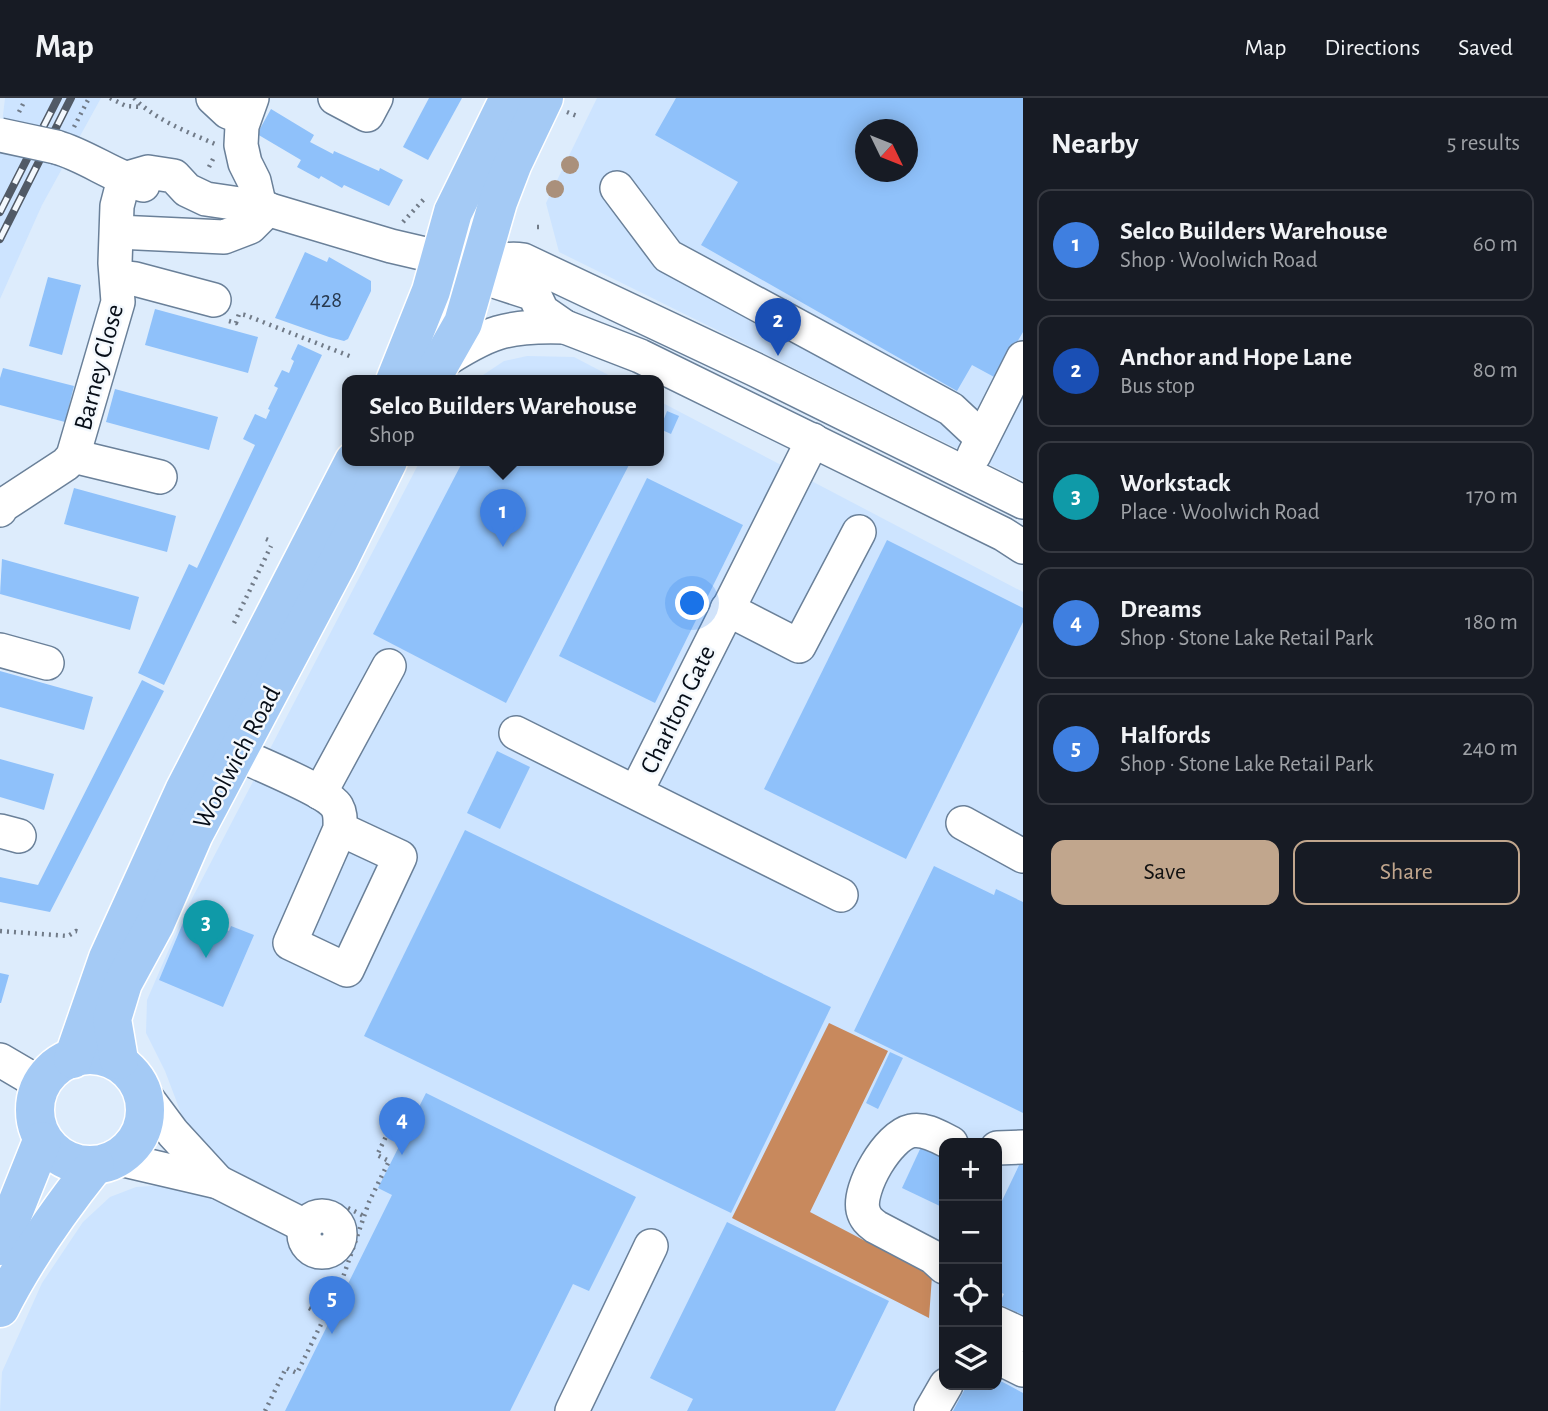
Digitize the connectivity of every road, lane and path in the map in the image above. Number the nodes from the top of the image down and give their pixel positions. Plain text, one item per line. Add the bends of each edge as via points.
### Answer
1 (110, 98) edge
2 (134, 98) edge
3 (213, 98) edge
4 (335, 98) edge
5 (376, 98) edge
6 (509, 98) edge
7 (544, 98) edge
8 (25, 100) dead end
9 (143, 107) junction
10 (248, 108) edge
11 (9, 125) edge
12 (219, 146) dead end
13 (124, 179) junction
14 (617, 188) dead end
15 (264, 208) junction
16 (117, 232) junction
17 (439, 259) junction
18 (480, 265) junction
19 (118, 277) junction
20 (214, 300) dead end
21 (244, 315) dead end
22 (565, 327) junction
23 (352, 357) dead end
24 (415, 375) edge
25 (416, 375) edge
26 (417, 375) edge
27 (1018, 378) edge
28 (982, 438) junction
29 (813, 440) junction
30 (73, 456) junction
31 (351, 466) edge
32 (386, 466) edge
33 (965, 473) junction
34 (160, 477) dead end
35 (1023, 502) edge
36 (0, 510) edge
37 (859, 532) dead end
38 (1023, 547) edge
39 (727, 609) junction
40 (0, 649) edge
41 (47, 663) dead end
42 (389, 666) dead end
43 (516, 733) dead end
44 (236, 753) junction
45 (636, 792) junction
46 (320, 793) junction
47 (963, 823) dead end
48 (340, 829) junction
49 (1023, 856) edge
50 (841, 895) dead end
51 (0, 931) edge
52 (80, 932) dead end
53 (73, 1059) junction
54 (0, 1060) edge
55 (119, 1060) junction
56 (41, 1084) junction
57 (144, 1094) junction
58 (395, 1118) dead end
59 (940, 1138) edge
60 (42, 1141) junction
61 (1023, 1147) edge
62 (1002, 1148) edge
63 (105, 1161) junction
64 (218, 1182) junction
65 (348, 1208) dead end
66 (364, 1216) junction
67 (305, 1226) dead end
68 (0, 1246) edge
69 (651, 1246) dead end
70 (941, 1264) edge
71 (0, 1308) edge
72 (309, 1308) dead end
73 (325, 1316) junction
74 (1002, 1325) edge
75 (1023, 1335) edge
76 (1002, 1360) edge
77 (1023, 1370) edge
78 (943, 1390) edge
79 (265, 1411) edge
80 (572, 1411) edge
81 (932, 1411) edge

1 - 9 path via 126,106
2 - 9 path
3 - 10 street via 228,112
4 - 5 street via 367,115
6 - 17 main road via 453,212
7 - 18 main road via 498,202
8 - 11 path
9 - 12 path
10 - 15 street via 242,153
11 - 13 street, bridge
13 - 15 street via 150,200 188,206 196,195
13 - 16 street, Barney Close
14 - 28 street via 668,256 951,409
15 - 16 street via 250,227 224,237
15 - 17 street
16 - 19 street, Barney Close
17 - 18 street
17 - 24 main road
18 - 22 street via 496,282 534,294 542,311
18 - 25 main road via 463,323
18 - 33 street via 510,258 544,268
19 - 20 street, Barney Close
19 - 30 street, Barney Close via 118,302
21 - 23 path
22 - 26 street via 506,329 465,346
22 - 29 street via 640,356
27 - 28 street
28 - 33 street
29 - 38 street
29 - 39 street, Charlton Gate
30 - 34 street, Barney Close
30 - 36 street, Barney Close
31 - 53 main road, Woolwich Road via 184,791 108,958
32 - 44 main road, Woolwich Road
33 - 35 street
37 - 39 street via 799,646
39 - 45 street, Charlton Gate
40 - 41 street
42 - 46 street
43 - 45 street
44 - 46 street
44 - 55 main road, Woolwich Road via 123,983 113,1019
45 - 50 street
46 - 48 street via 337,806
47 - 49 street
48 - 48 street via 290,943 347,970 400,857
51 - 52 path via 68,936
53 - 55 main road via 104,1056
53 - 56 main road via 51,1070
54 - 56 street
55 - 57 main road via 135,1075
56 - 60 main road via 34,1121
57 - 63 main road via 142,1133 130,1149
57 - 64 street
58 - 66 path via 377,1155 389,1161
59 - 70 street via 911,1131 896,1138 886,1147 868,1183 862,1208 876,1227
60 - 63 main road via 62,1159 79,1165
60 - 68 main road
61 - 62 street
63 - 64 street
63 - 71 main road via 67,1200
64 - 67 street
65 - 66 path
66 - 73 path
69 - 80 street
72 - 73 path
73 - 79 path via 297,1373 286,1368
74 - 75 street
76 - 77 street
78 - 81 street

